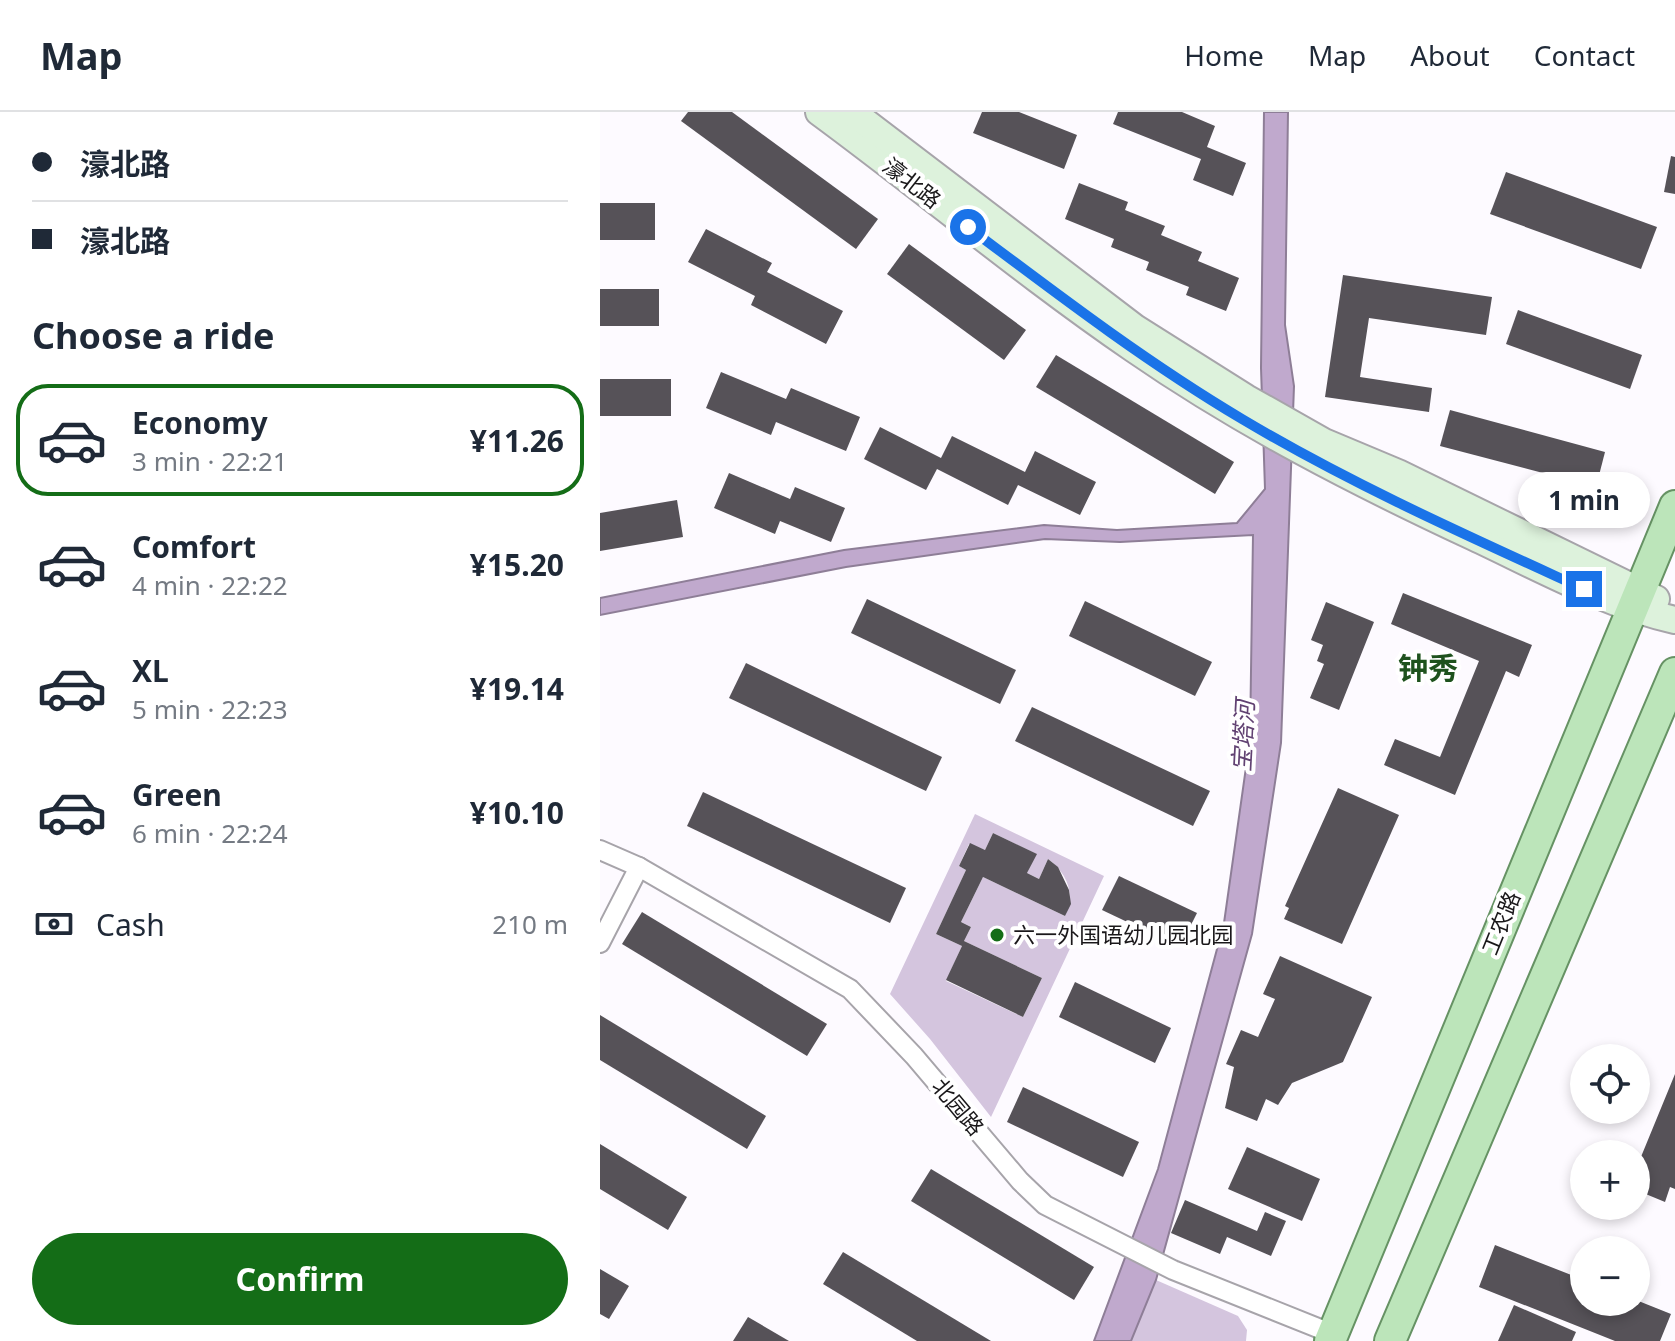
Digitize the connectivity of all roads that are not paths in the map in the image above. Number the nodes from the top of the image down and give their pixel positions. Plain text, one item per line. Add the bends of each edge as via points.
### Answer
1 (819, 112) edge
2 (852, 112) edge
3 (1244, 408) junction
4 (1675, 506) edge
5 (1634, 599) junction
6 (1675, 611) edge
7 (1675, 620) edge
8 (1675, 673) edge
9 (600, 850) edge
10 (639, 867) junction
11 (600, 943) edge
12 (1331, 1338) edge
13 (1390, 1341) edge

1 - 3 street, 濠北路 via 1122,341
2 - 3 street, 濠北路
3 - 5 street, 濠北路 via 1320,451 1398,473
4 - 5 main road, 工农路
5 - 6 street, 濠北路
5 - 7 street, 濠北路
5 - 12 main road, 工农路
8 - 13 main road
9 - 10 street, 北园路
10 - 11 street
10 - 12 street, 北园路 via 850,989 1045,1205 1173,1270

